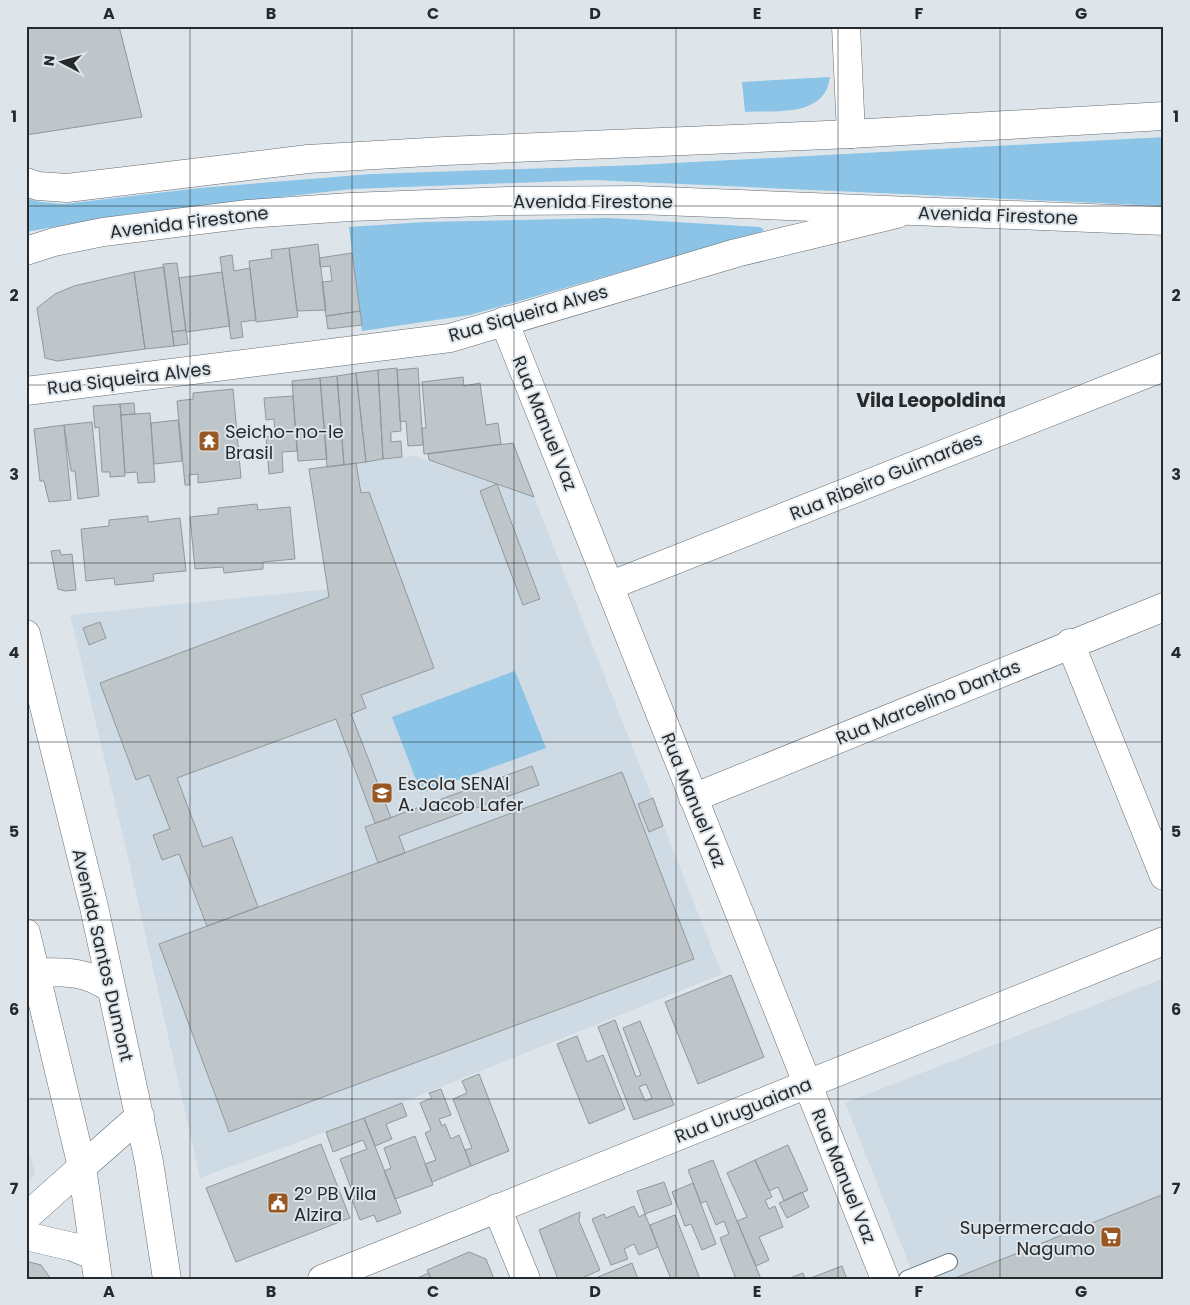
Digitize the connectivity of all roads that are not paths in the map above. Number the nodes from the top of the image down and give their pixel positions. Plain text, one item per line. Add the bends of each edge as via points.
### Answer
1 (846, 26) edge
2 (1164, 116) edge
3 (851, 134) junction
4 (26, 182) edge
5 (903, 212) junction
6 (1164, 221) edge
7 (26, 251) edge
8 (504, 321) junction
9 (1164, 366) edge
10 (26, 391) edge
11 (609, 586) junction
12 (1164, 607) edge
13 (26, 634) edge
14 (1070, 644) junction
15 (693, 798) junction
16 (1164, 876) edge
17 (26, 933) edge
18 (1164, 941) edge
19 (31, 973) edge
20 (110, 990) junction
21 (807, 1084) junction
22 (140, 1116) junction
23 (82, 1167) junction
24 (497, 1208) junction
25 (26, 1217) edge
26 (26, 1236) edge
27 (948, 1262) dead end
28 (96, 1267) edge
29 (167, 1279) edge
30 (322, 1279) edge
31 (526, 1279) edge
32 (884, 1279) edge
33 (907, 1279) edge

1 - 3 main road
2 - 3 main road
3 - 4 main road via 308,159 66,188
5 - 6 main road, Avenida Firestone
5 - 7 main road, Avenida Firestone via 593,199 350,207 248,214 103,232
5 - 8 main road, Rua Siqueira Alves via 736,253
8 - 10 main road, Rua Siqueira Alves via 450,338
8 - 11 main road, Rua Manuel Vaz
9 - 11 main road, Rua Ribeiro Guimarães
11 - 15 main road, Rua Manuel Vaz
12 - 14 main road, Rua Marcelino Dantas
13 - 20 main road, Avenida Santos Dumont via 91,893
14 - 15 main road, Rua Marcelino Dantas
14 - 16 main road
15 - 21 main road, Rua Manuel Vaz
17 - 19 main road
18 - 21 main road, Rua Uruguaiana
19 - 20 main road via 87,975
19 - 23 main road
20 - 22 main road, Avenida Santos Dumont
21 - 24 main road, Rua Uruguaiana
21 - 32 main road, Rua Manuel Vaz
22 - 23 main road
22 - 29 main road, Avenida Santos Dumont
23 - 25 main road
23 - 28 main road
24 - 30 main road, Rua Uruguaiana
24 - 31 main road
26 - 28 main road via 73,1246
27 - 33 lane

